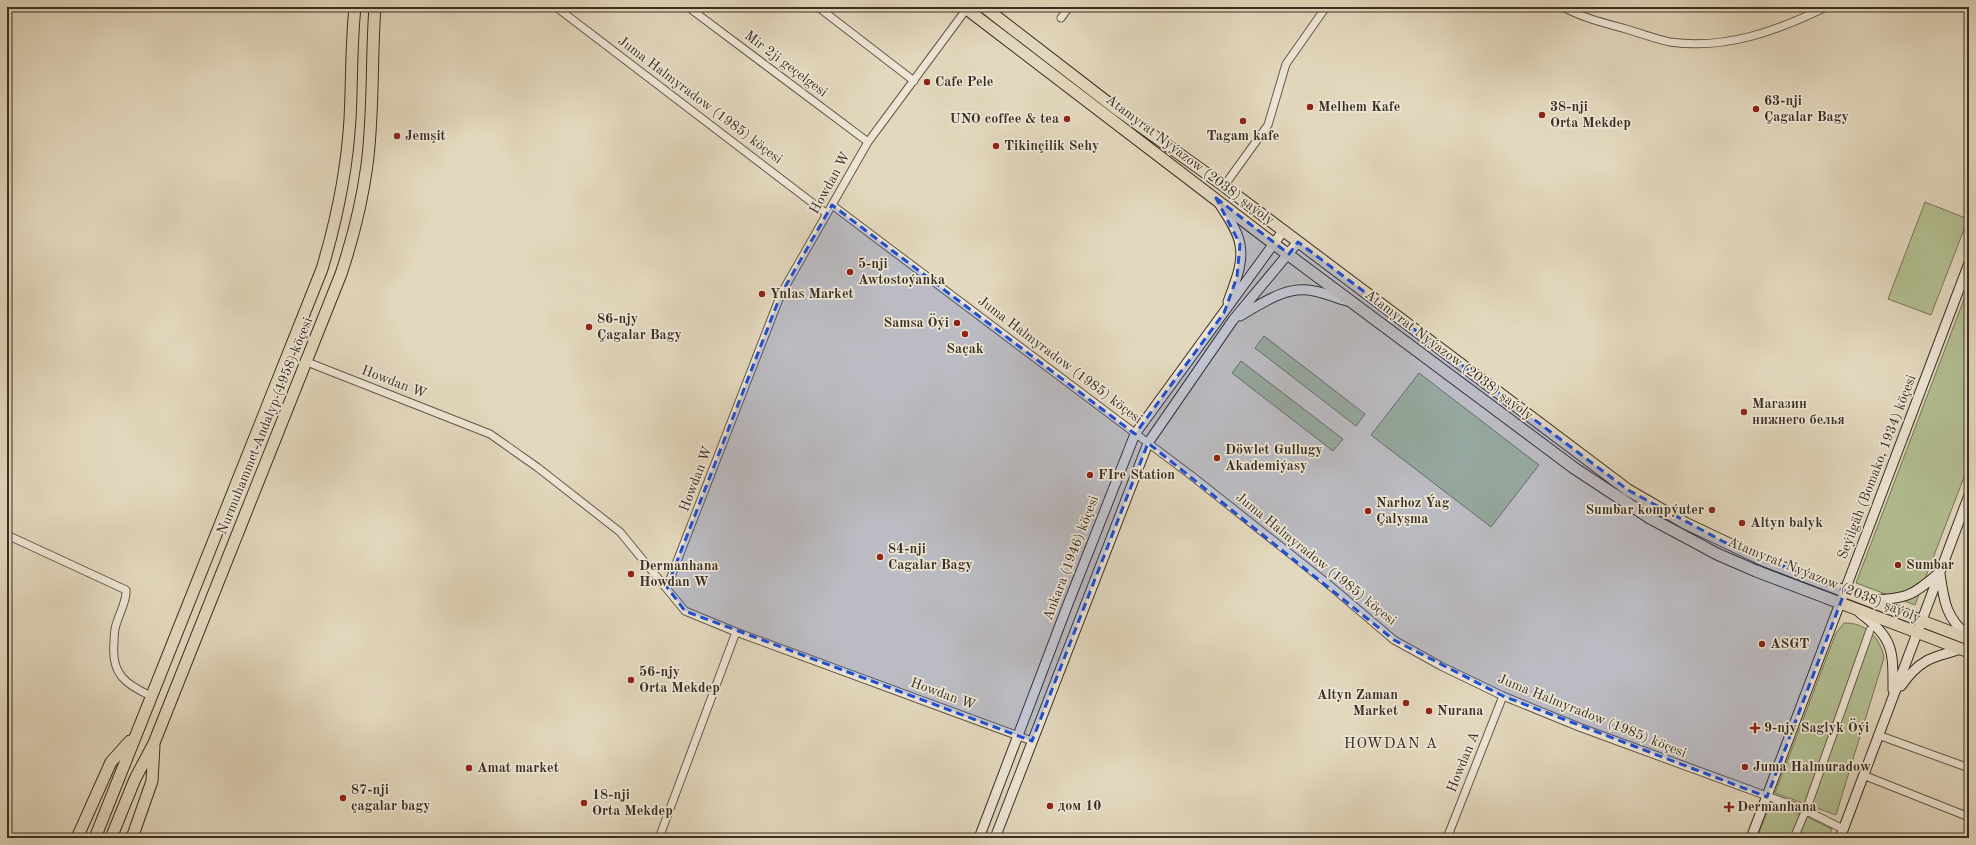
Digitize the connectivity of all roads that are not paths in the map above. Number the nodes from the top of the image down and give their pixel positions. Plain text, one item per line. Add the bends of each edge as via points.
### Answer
1 (350, 7) edge
2 (356, 7) edge
3 (375, 7) edge
4 (381, 7) edge
5 (556, 7) edge
6 (688, 7) edge
7 (818, 7) edge
8 (984, 7) edge
9 (1069, 7) edge
10 (1326, 7) edge
11 (1563, 7) edge
12 (1826, 7) edge
13 (966, 8) edge
14 (1061, 18) dead end
15 (373, 30) junction
16 (351, 39) junction
17 (914, 81) junction
18 (868, 142) junction
19 (1224, 186) junction
20 (1216, 198) junction
21 (832, 204) junction
22 (827, 214) junction
23 (1283, 232) junction
24 (1298, 242) junction
25 (1274, 244) junction
26 (1289, 254) junction
27 (1969, 263) edge
28 (1353, 303) junction
29 (1224, 313) junction
30 (1234, 320) junction
31 (307, 362) junction
32 (1135, 434) junction
33 (1148, 443) junction
34 (1969, 495) edge
35 (7, 535) edge
36 (1940, 572) junction
37 (667, 587) junction
38 (1845, 591) junction
39 (1868, 601) junction
40 (1841, 603) junction
41 (1853, 608) junction
42 (1921, 621) junction
43 (1870, 630) dead end
44 (736, 632) junction
45 (1917, 632) junction
46 (1969, 638) edge
47 (1965, 651) edge
48 (151, 696) junction
49 (1504, 696) junction
50 (1893, 697) junction
51 (1018, 735) junction
52 (1878, 735) junction
53 (134, 736) junction
54 (1032, 741) junction
55 (154, 743) junction
56 (1969, 768) edge
57 (1863, 775) junction
58 (1766, 797) junction
59 (1805, 810) junction
60 (1969, 817) edge
61 (1841, 834) edge
62 (77, 838) edge
63 (95, 838) edge
64 (111, 838) edge
65 (132, 838) edge
66 (659, 838) edge
67 (979, 838) edge
68 (995, 838) edge
69 (1447, 838) edge
70 (1751, 838) edge
71 (1794, 838) edge

1 - 16 main road
2 - 16 main road, Nurmuhammet Andalyp (1958) köçesi
3 - 15 main road, Nurmuhammet Andalyp (1958) köçesi
4 - 15 main road
5 - 22 street, Juma Halmyradow (1985) köçesi
6 - 18 street, Mir 2ji geçelgesi
7 - 17 street
8 - 19 main road, Atamyrat Nyýazow (2038) şaýoly via 1115,108
9 - 14 street
10 - 19 street via 1286,64 1268,125
11 - 12 street via 1585,18 1669,42 1705,43 1738,40 1797,21
13 - 17 street, Howdan W
13 - 20 main road, Atamyrat Nyýazow (2038) şaýoly
15 - 31 main road, Nurmuhammet Andalyp (1958) köçesi via 371,121 367,164 356,224 341,274
16 - 48 main road, Nurmuhammet Andalyp (1958) köçesi via 350,118 346,164 341,197 327,250 310,299
17 - 18 street, Howdan W
18 - 21 street, Howdan W
19 - 23 main road, Atamyrat Nyýazow (2038) şaýoly
20 - 25 main road, Atamyrat Nyýazow (2038) şaýoly
20 - 29 main road via 1240,244 1241,258
21 - 22 street, Howdan W
21 - 32 street, Juma Halmyradow (1985) köçesi
22 - 37 street, Howdan W via 781,294
23 - 24 main road, Atamyrat Nyýazow (2038) şaýoly
23 - 25 main road, Ankara (1946) köçesi
24 - 26 main road, Ankara (1946) köçesi
24 - 38 main road, Atamyrat Nyýazow (2038) şaýoly via 1628,490 1724,542
25 - 26 main road, Atamyrat Nyýazow (2038) şaýoly
25 - 29 main road, Ankara (1946) köçesi
26 - 28 main road, Atamyrat Nyýazow (2038) şaýoly
26 - 30 main road, Ankara (1946) köçesi
27 - 38 main road, Seýilgäh (Bomako, 1934) köçesi
28 - 30 main road via 1315,291 1294,290 1282,293
28 - 40 main road, Atamyrat Nyýazow (2038) şaýoly via 1574,468 1639,511 1737,562
29 - 32 main road, Ankara (1946) köçesi
30 - 33 main road, Ankara (1946) köçesi
31 - 37 street, Howdan W via 490,434 620,532
31 - 55 main road, Nurmuhammet Andalyp (1958) köçesi
32 - 33 street, Juma Halmyradow (1985) köçesi
32 - 51 main road, Ankara (1946) köçesi
33 - 49 street, Juma Halmyradow (1985) köçesi via 1279,545 1394,640
33 - 54 main road, Ankara (1946) köçesi
34 - 36 main road
35 - 48 street via 126,590 115,627 112,655 114,667 122,679
36 - 39 main road, Atamyrat Nyýazow (2038) şaýoly via 1915,593 1905,597
36 - 42 main road
36 - 46 main road via 1948,613
37 - 44 street, Howdan W via 686,611
38 - 39 main road, Atamyrat Nyýazow (2038) şaýoly
38 - 40 main road, Seýilgäh (Bomako, 1934) köçesi
39 - 42 main road, Atamyrat Nyýazow (2038) şaýoly
40 - 41 main road, Atamyrat Nyýazow (2038) şaýoly
40 - 58 main road, Seýilgäh (Bomako, 1934) köçesi
41 - 45 main road, Atamyrat Nyýazow (2038) şaýoly
41 - 50 main road via 1871,621 1889,643 1893,663
42 - 45 main road
42 - 46 main road, Atamyrat Nyýazow (2038) şaýoly
43 - 59 street
44 - 51 street, Howdan W
44 - 66 street
45 - 47 main road, Atamyrat Nyýazow (2038) şaýoly
45 - 50 main road
47 - 50 main road, Atamyrat Nyýazow (2038) şaýoly via 1933,657 1921,664 1911,672
48 - 53 main road, Nurmuhammet Andalyp (1958) köçesi
49 - 58 street, Juma Halmyradow (1985) köçesi
49 - 69 street, Howdan A
50 - 52 main road
51 - 54 street, Howdan W
51 - 67 main road, Ankara (1946) köçesi
52 - 56 street
52 - 57 main road
53 - 62 main road via 111,762
53 - 63 main road, Nurmuhammet Andalyp (1958) köçesi
54 - 68 main road, Ankara (1946) köçesi
55 - 64 main road, Nurmuhammet Andalyp (1958) köçesi via 135,779
55 - 65 main road via 152,781
57 - 60 street
57 - 61 main road
58 - 59 street, Juma Halmyradow (1985) köçesi
58 - 70 main road, Seýilgäh (Bomako, 1934) köçesi
59 - 61 street, Juma Halmyradow (1985) köçesi
59 - 71 street

